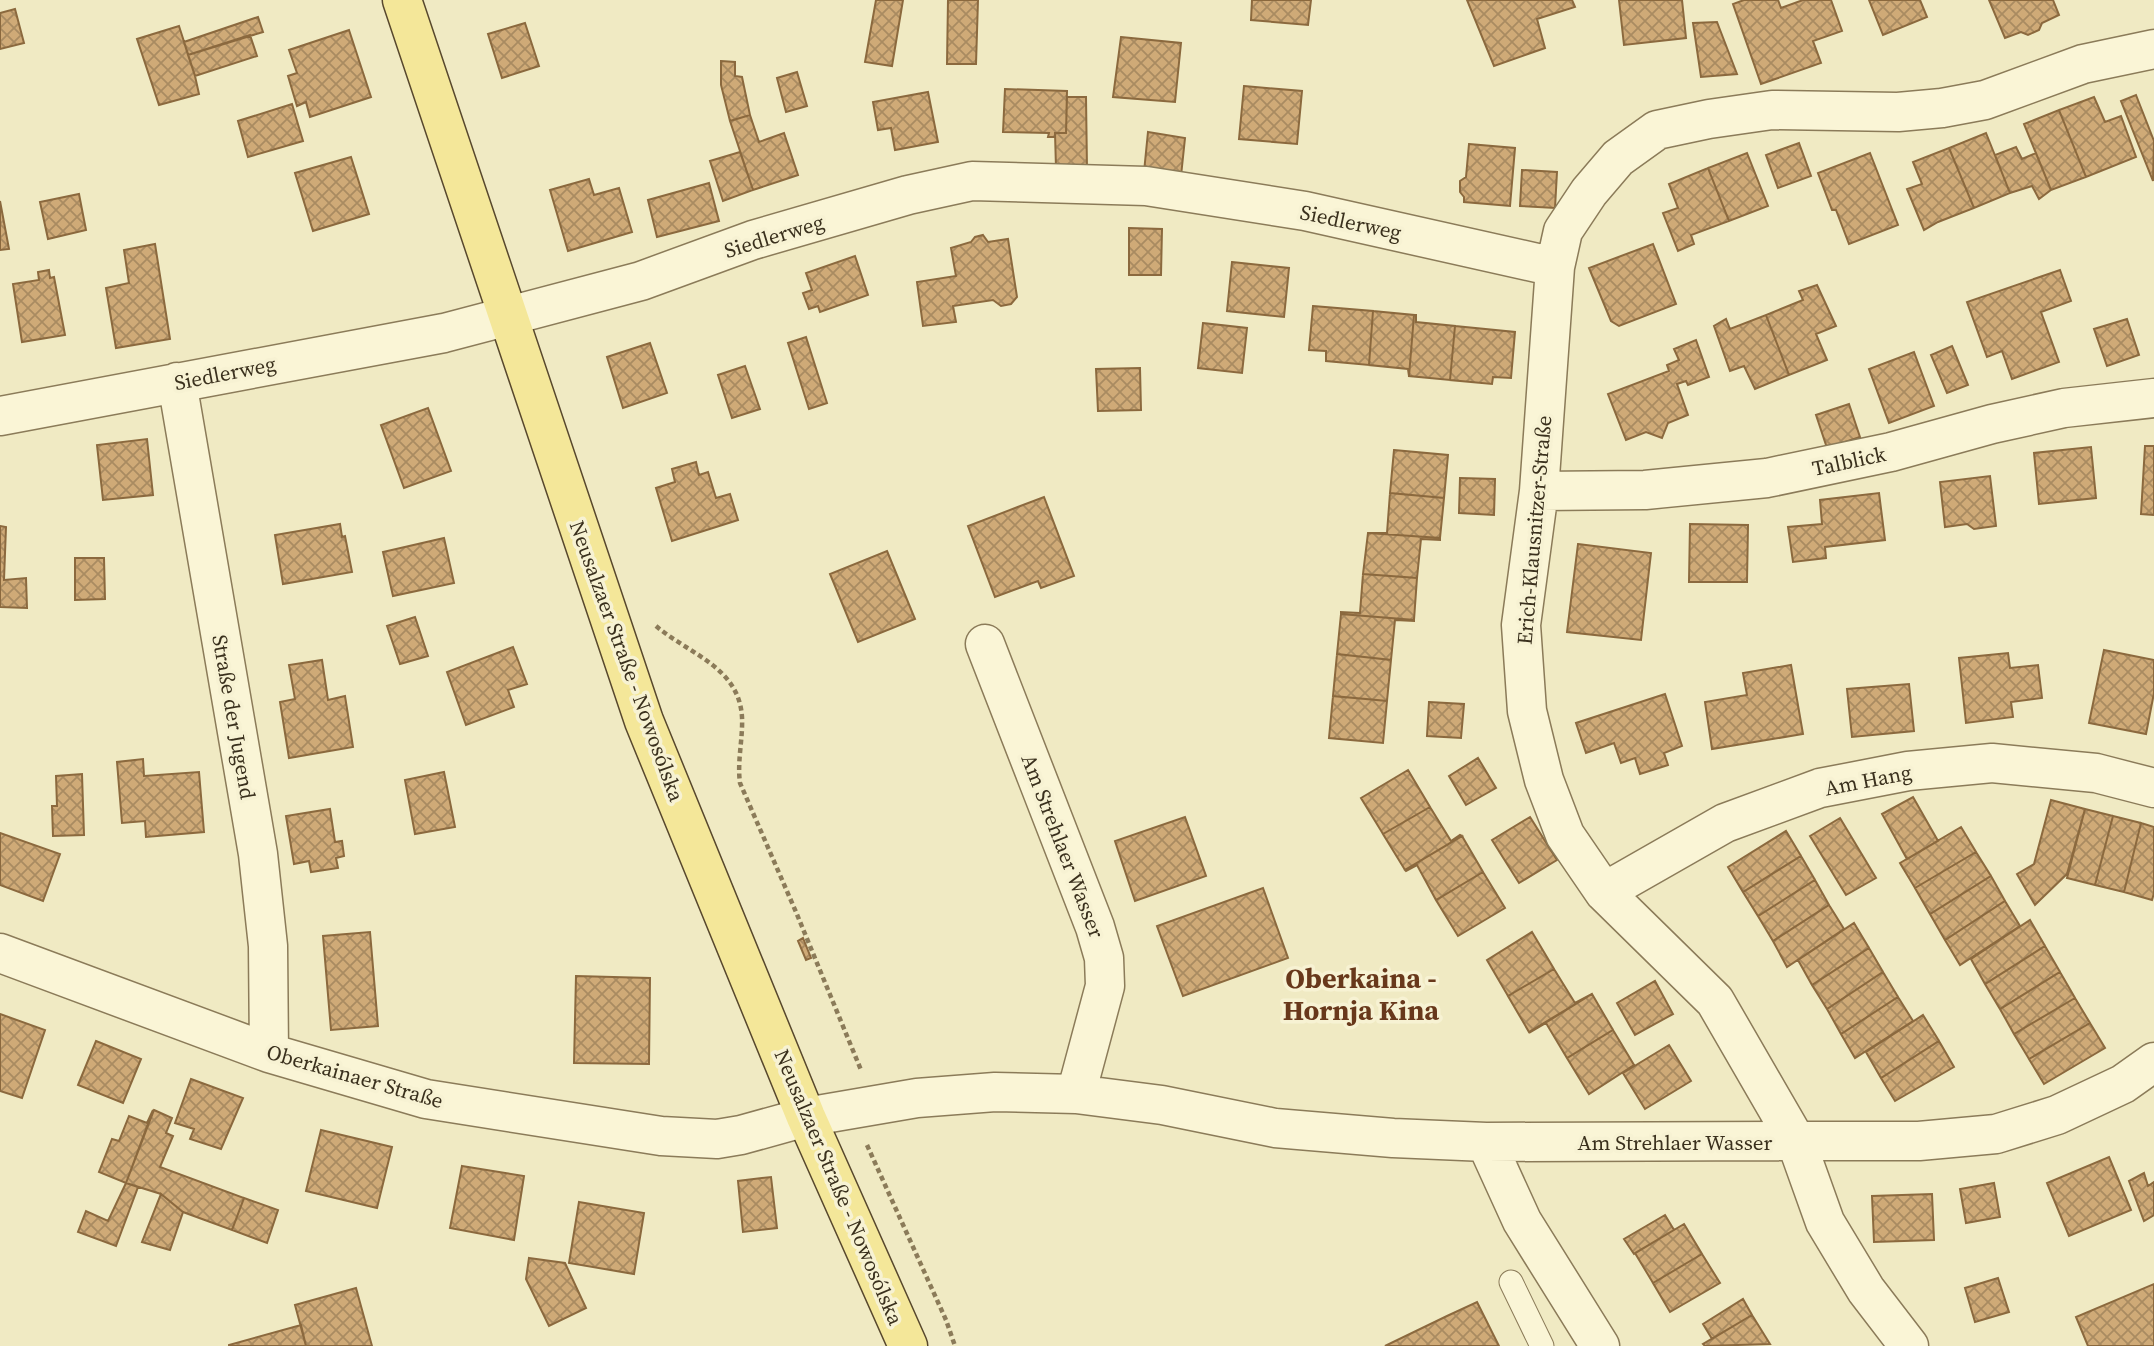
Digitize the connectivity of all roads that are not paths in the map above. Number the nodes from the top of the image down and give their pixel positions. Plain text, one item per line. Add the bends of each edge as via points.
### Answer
1 (402, 0) edge
2 (2154, 49) edge
3 (1555, 267) junction
4 (507, 316) junction
5 (177, 382) junction
6 (2154, 398) edge
7 (0, 416) edge
8 (1539, 491) junction
9 (985, 643) dead end
10 (2154, 788) edge
11 (1604, 892) junction
12 (0, 953) edge
13 (269, 1053) junction
14 (2154, 1062) edge
15 (1076, 1094) junction
16 (806, 1117) junction
17 (1796, 1141) junction
18 (1486, 1142) junction
19 (1511, 1282) dead end
20 (908, 1346) edge
21 (1542, 1346) edge
22 (1600, 1346) edge
23 (1909, 1346) edge

1 - 4 main road, Neusalzaer Straße - Nowosólska
2 - 3 street, Erich-Klausnitzer-Straße via 2083,64 1985,100 1942,108 1772,110 1657,130 1618,158 1589,192 1563,232
3 - 4 street, Siedlerweg via 1306,211 1146,186 972,181 908,195 753,240 641,281
3 - 8 street, Erich-Klausnitzer-Straße
4 - 5 street, Siedlerweg via 444,333
4 - 16 main road, Neusalzaer Straße - Nowosólska via 644,721
5 - 7 street, Siedlerweg
5 - 13 street, Straße der Jugend via 258,854 268,946
6 - 8 street, Talblick via 2064,408 1767,478 1645,490
8 - 11 street, Erich-Klausnitzer-Straße via 1521,625 1527,711 1544,780 1565,835
9 - 15 street, Am Strehlaer Wasser via 1104,958 1105,986
10 - 11 street, Am Hang via 2096,772 1992,764 1908,771 1820,788 1725,823
11 - 17 street, Erich-Klausnitzer-Straße via 1716,1001
12 - 13 street, Oberkainaer Straße
13 - 16 street, Oberkainaer Straße via 426,1100 661,1136 717,1139
14 - 17 street via 2123,1084 2057,1115 1996,1134 1919,1141
15 - 16 street, Am Strehlaer Wasser via 995,1092 917,1098 863,1090
15 - 18 street, Am Strehlaer Wasser via 1162,1105 1275,1128
16 - 20 main road, Neusalzaer Straße - Nowosólska
17 - 18 street, Am Strehlaer Wasser
17 - 23 street, Am Strehlaer Wasser via 1825,1222 1866,1290
18 - 22 street via 1522,1221
19 - 21 lane

